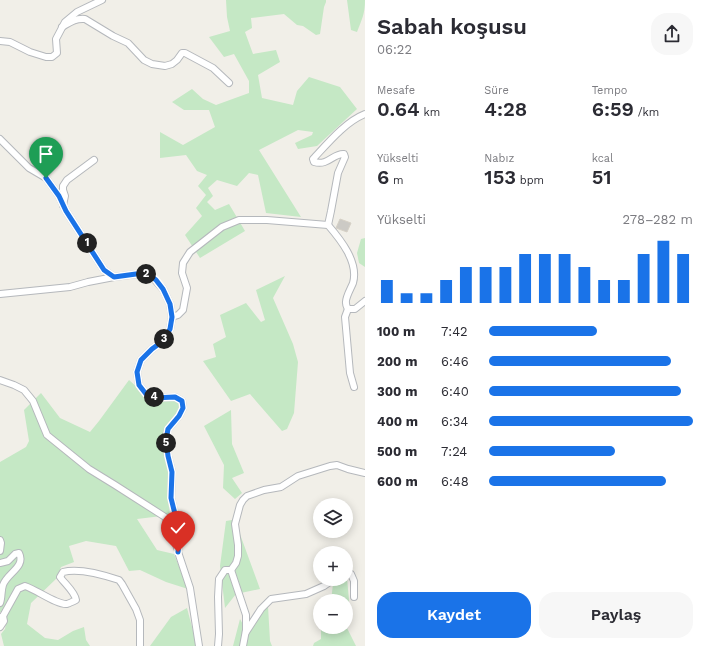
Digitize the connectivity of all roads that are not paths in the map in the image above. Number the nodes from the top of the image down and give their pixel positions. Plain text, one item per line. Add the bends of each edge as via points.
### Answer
1 (102, 0) edge
2 (62, 28) junction
3 (0, 42) edge
4 (229, 83) dead end
5 (365, 114) edge
6 (0, 139) edge
7 (94, 160) dead end
8 (64, 205) junction
9 (328, 225) junction
10 (114, 277) junction
11 (0, 294) edge
12 (365, 301) edge
13 (348, 309) junction
14 (172, 317) junction
15 (0, 380) edge
16 (354, 388) dead end
17 (365, 473) edge
18 (0, 540) edge
19 (0, 551) edge
20 (178, 552) junction
21 (0, 563) edge
22 (231, 570) junction
23 (353, 579) edge
24 (324, 586) edge
25 (354, 597) dead end
26 (0, 603) edge
27 (2, 617) edge
28 (0, 627) edge
29 (245, 633) junction
30 (140, 646) edge
31 (199, 646) edge
32 (218, 646) edge
33 (243, 646) edge

1 - 2 street via 76,12 64,22
2 - 3 street via 56,39 56,53 52,57 46,58 10,42
2 - 4 street via 80,18 128,43 144,60 152,64 172,64 184,53 213,68
5 - 9 street via 338,133 313,159 314,162 322,163 340,153 346,157 338,173
6 - 8 street via 29,168 46,178
7 - 8 street via 67,180 63,186
8 - 10 street via 104,270
9 - 13 street via 347,250 354,268 354,281 345,302
9 - 14 street via 239,220 222,227 190,252 183,263 182,273 187,288 182,310
10 - 11 street via 70,287
10 - 14 street via 148,274 163,289 170,304
12 - 13 street via 355,309
13 - 16 street via 345,317 350,373
14 - 20 street via 170,329 163,341 141,360 137,372 139,385 146,394 153,398 175,397 182,401 183,408 168,429 166,440 172,472 171,498 180,534
15 - 20 street via 24,390 33,400 47,435 89,469 165,517 172,529
17 - 22 street via 337,465 330,466 298,476 281,487 247,496 243,500 235,524 238,556
18 - 19 street
20 - 31 street via 190,588
21 - 26 street via 8,561 15,554 20,555 18,567 2,586
22 - 29 street via 246,615
22 - 32 street via 225,570 219,579
23 - 25 street
24 - 29 street via 306,594 272,599
27 - 28 street via 4,621
27 - 30 street via 18,589 25,586 55,601 67,604 76,600 75,595 60,577 67,571 87,572 119,580 122,584 136,609 140,624
29 - 33 street

